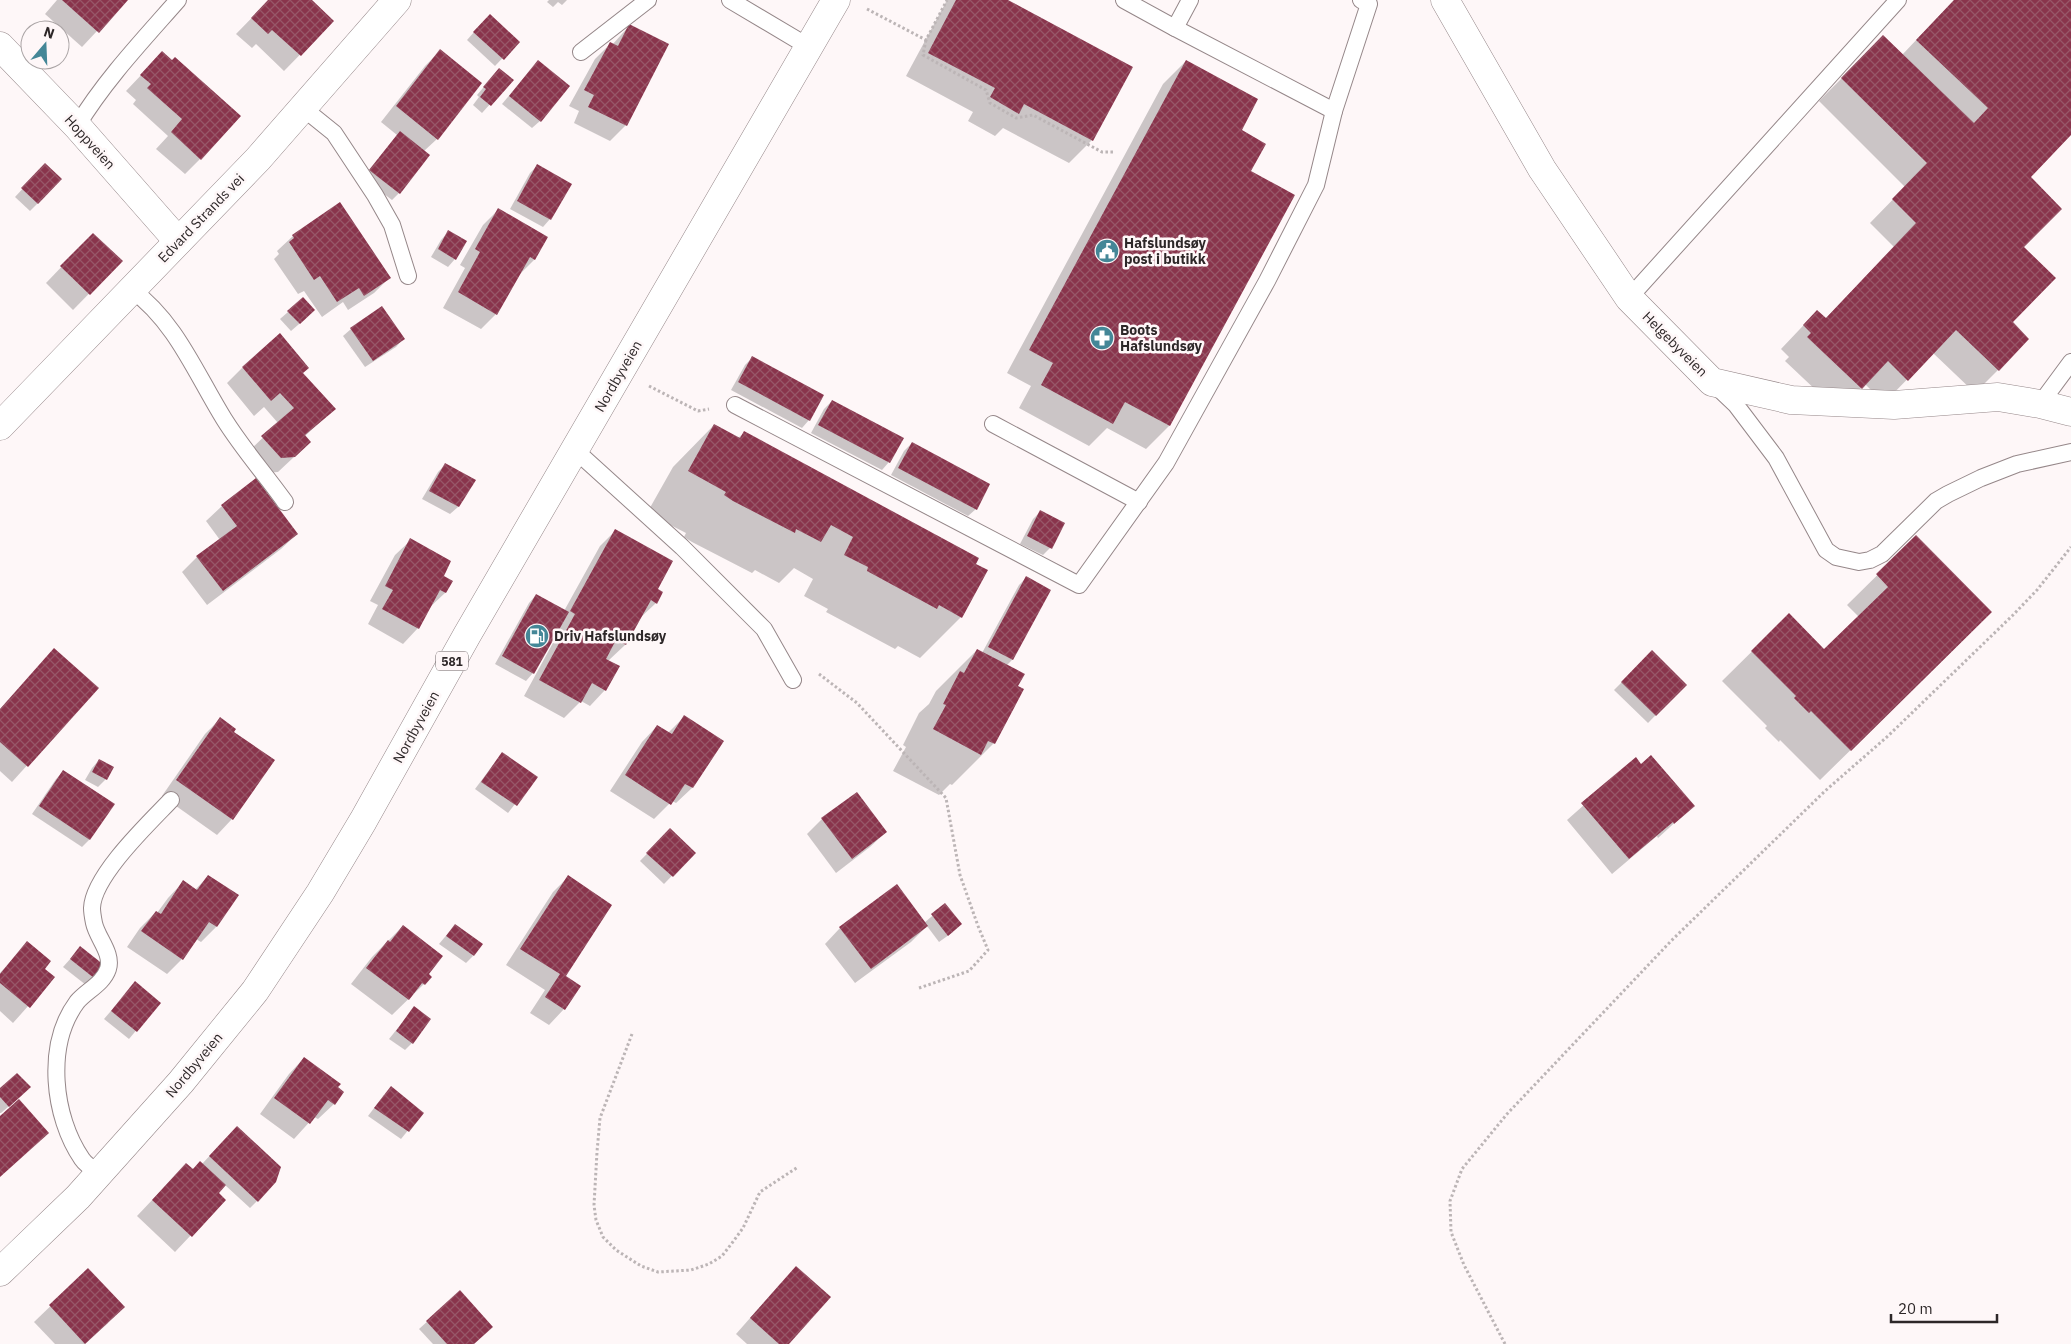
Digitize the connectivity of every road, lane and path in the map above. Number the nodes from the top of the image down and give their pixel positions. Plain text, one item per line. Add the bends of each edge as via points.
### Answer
1 (178, 0) edge
2 (648, 0) edge
3 (730, 0) edge
4 (836, 0) edge
5 (948, 0) edge
6 (1124, 0) edge
7 (1190, 0) edge
8 (1445, 0) edge
9 (1898, 0) edge
10 (395, 1) edge
11 (1367, 1) edge
12 (866, 8) dead end
13 (1175, 28) junction
14 (926, 40) junction
15 (0, 46) edge
16 (808, 47) junction
17 (580, 52) dead end
18 (303, 108) junction
19 (1334, 111) junction
20 (77, 126) junction
21 (1114, 152) dead end
22 (178, 241) junction
23 (408, 276) dead end
24 (132, 290) junction
25 (1629, 298) junction
26 (2071, 362) edge
27 (642, 382) dead end
28 (1712, 382) junction
29 (735, 404) joint
30 (2040, 404) junction
31 (2071, 412) edge
32 (992, 424) dead end
33 (0, 426) edge
34 (574, 450) junction
35 (2071, 452) edge
36 (285, 502) dead end
37 (1139, 502) junction
38 (2071, 547) edge
39 (818, 673) dead end
40 (793, 680) dead end
41 (171, 800) dead end
42 (920, 988) dead end
43 (632, 1034) dead end
44 (798, 1167) dead end
45 (100, 1174) junction
46 (0, 1272) edge
47 (1505, 1344) edge

1 - 20 lane via 95,96
2 - 17 lane
3 - 16 lane
4 - 16 street, Nordbyveien / 581
5 - 14 path
6 - 13 lane
7 - 13 lane
8 - 25 street, Helgebyveien via 1542,169
9 - 25 lane
10 - 18 street, Edvard Strands vei
11 - 19 lane
12 - 14 path
13 - 19 lane
14 - 21 path via 923,55 986,90 990,103 1016,118 1033,115 1102,152
15 - 20 street, Hoppveien
16 - 34 street, Nordbyveien / 581
18 - 22 street, Edvard Strands vei
18 - 23 lane via 334,134 375,195 392,225
19 - 37 lane via 1316,185 1166,463
20 - 22 street, Hoppveien
22 - 24 street, Edvard Strands vei
24 - 33 street, Edvard Strands vei
24 - 36 lane via 144,299 175,337 224,420
25 - 28 street, Helgebyveien
26 - 30 lane
27 - 29 path via 698,411
28 - 30 street, Helgebyveien via 1801,400 1894,406 1998,397
28 - 35 lane via 1736,405 1776,458 1826,550 1836,557 1859,562 1882,554 1948,494 2017,464
29 - 37 lane via 1079,585
30 - 31 street, Helgebyveien
32 - 37 lane
34 - 40 lane via 682,547 764,630
34 - 45 street, Nordbyveien / 581 via 320,893 255,991
38 - 47 path via 2013,616 1888,736 1825,790 1671,941 1507,1114 1462,1169 1450,1201 1451,1232 1464,1265
39 - 42 path via 857,704 946,798 960,875 988,950 969,971
41 - 45 lane via 110,865 95,896 92,908 95,927 108,955 109,967 77,1002 62,1032 58,1053 58,1093 66,1130 83,1161
43 - 44 path via 600,1118 597,1152 596,1220 602,1237 616,1250 641,1266 658,1272 691,1270 709,1264 722,1256 732,1243 760,1192
45 - 46 street, Nordbyveien / 581

